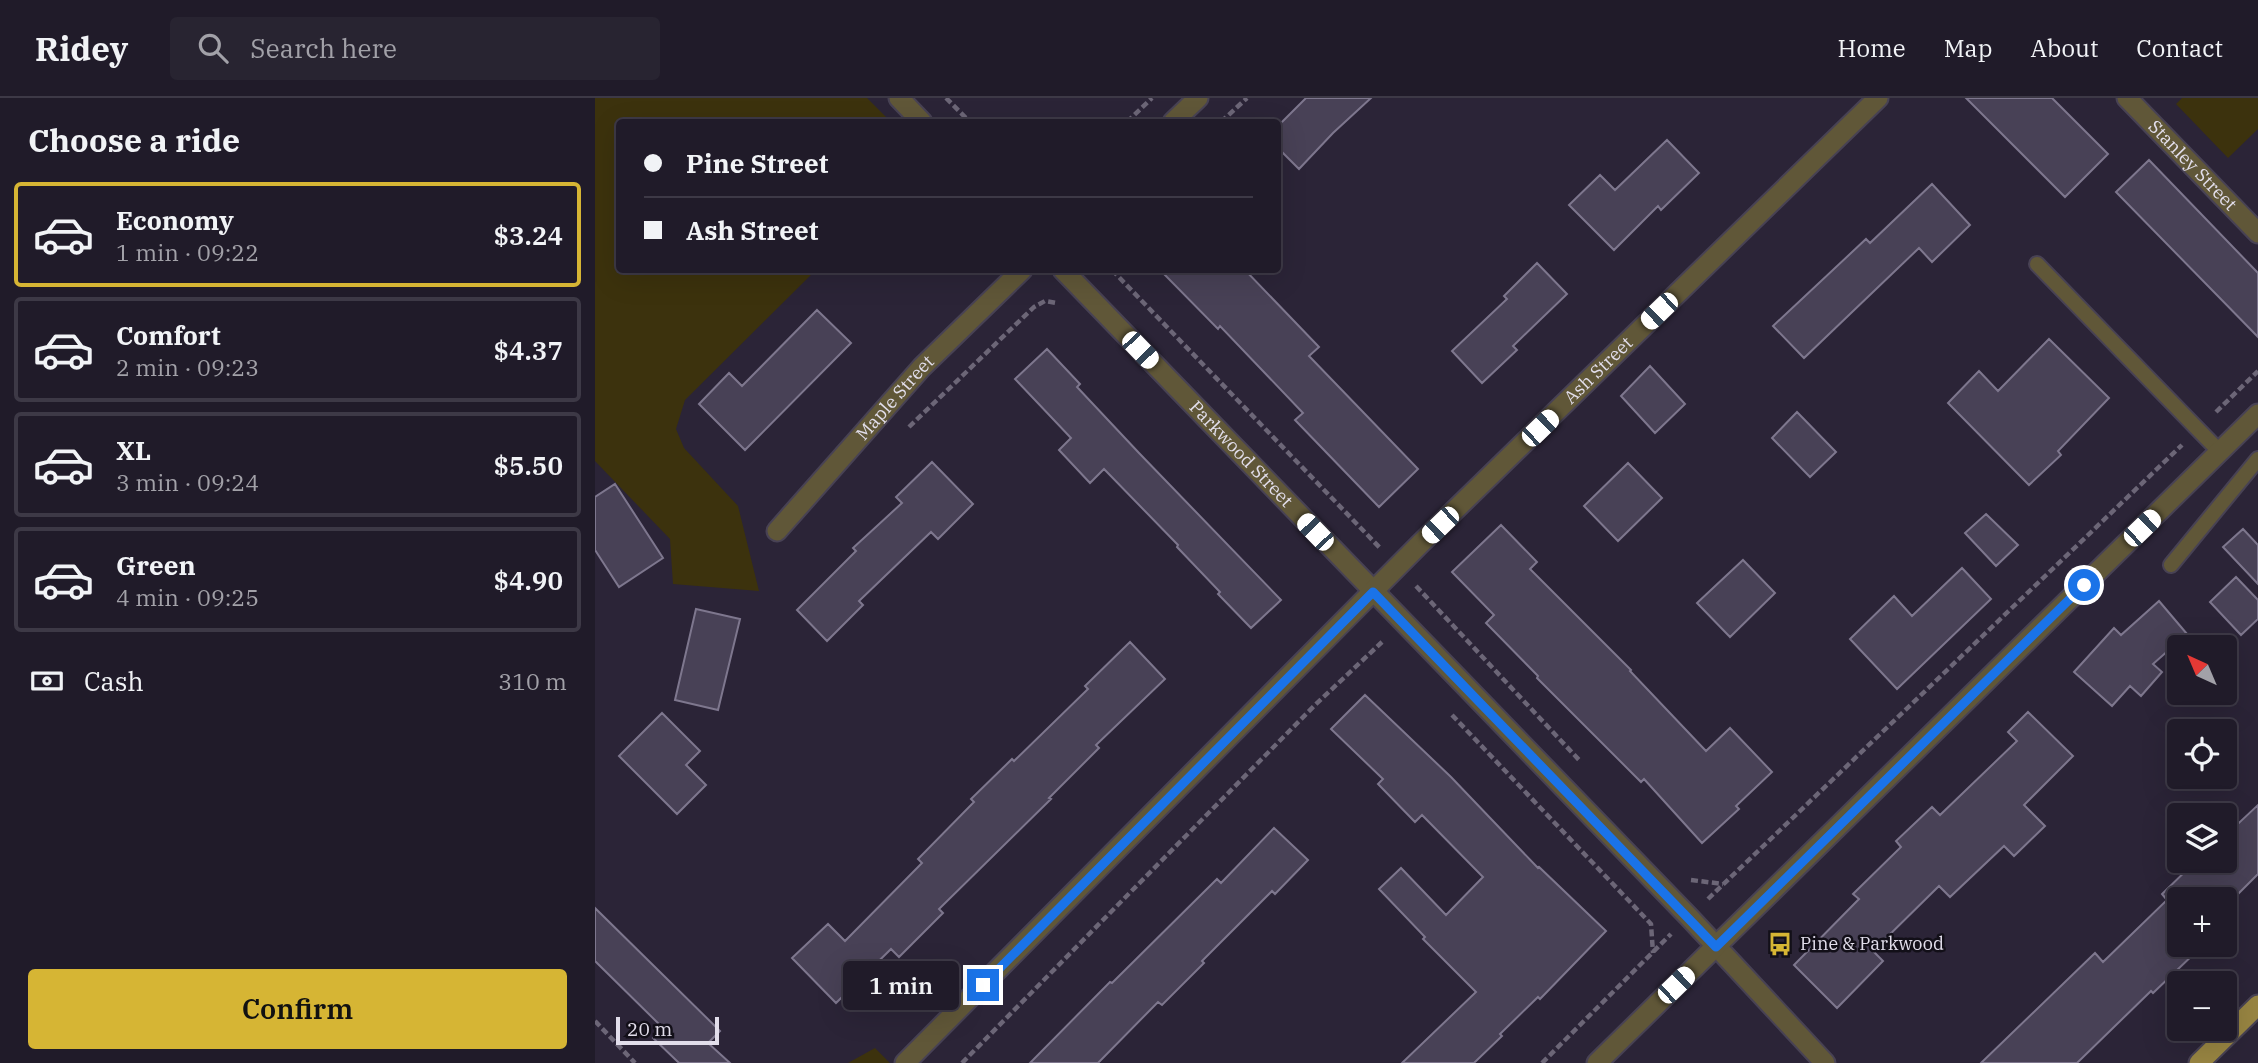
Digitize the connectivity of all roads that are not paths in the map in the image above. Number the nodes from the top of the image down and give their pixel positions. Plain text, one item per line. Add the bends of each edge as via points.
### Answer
1 (899, 98) edge
2 (1198, 98) edge
3 (1878, 98) edge
4 (2127, 98) edge
5 (919, 119) edge
6 (1176, 119) edge
7 (2258, 233) edge
8 (2037, 264) dead end
9 (1019, 273) edge
10 (1066, 273) edge
11 (2258, 414) edge
12 (2220, 452) junction
13 (2258, 459) edge
14 (776, 531) dead end
15 (2171, 565) dead end
16 (1373, 592) junction
17 (1716, 947) junction
18 (2258, 1005) edge
19 (905, 1063) edge
20 (1597, 1063) edge
21 (1825, 1063) edge
22 (2199, 1063) edge

1 - 5 street
2 - 6 street
3 - 16 street, Ash Street
4 - 7 street, Stanley Street
8 - 12 lane
9 - 14 street, Maple Street via 922,367
10 - 16 street, Parkwood Street
11 - 12 street
12 - 17 street
13 - 15 lane
16 - 17 street, Parkwood Street
16 - 19 street, Ash Street
17 - 20 street
17 - 21 street, Parkwood Street
18 - 22 main road

